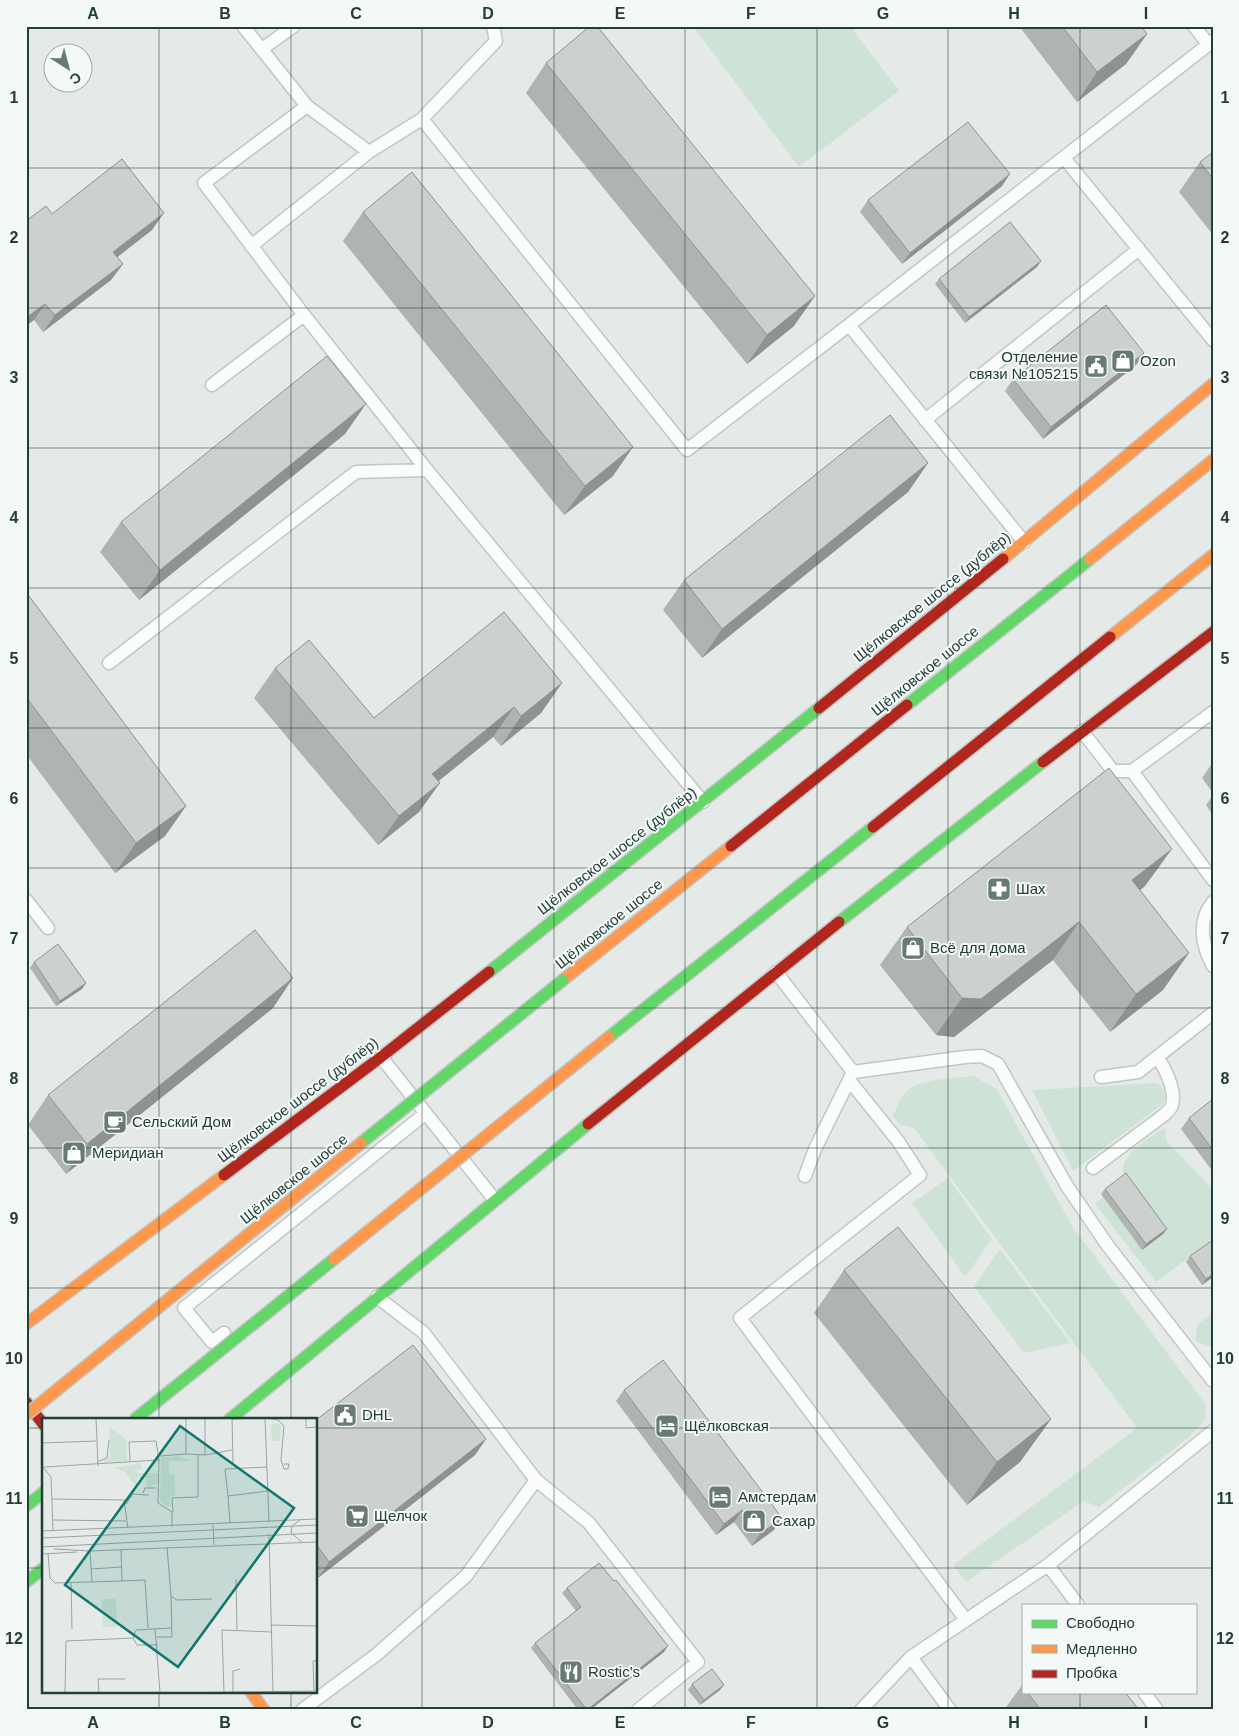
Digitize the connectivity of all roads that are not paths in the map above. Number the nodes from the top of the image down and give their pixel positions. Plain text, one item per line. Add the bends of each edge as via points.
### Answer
1 (243, 26) edge
2 (294, 26) edge
3 (493, 26) edge
4 (1194, 26) edge
5 (1210, 42) edge
6 (262, 50) junction
7 (307, 106) junction
8 (422, 119) junction
9 (369, 152) junction
10 (1064, 158) junction
11 (251, 246) junction
12 (1138, 249) junction
13 (304, 315) junction
14 (849, 324) junction
15 (1213, 340) edge
16 (1213, 384) edge
17 (212, 385) dead end
18 (925, 420) junction
19 (1213, 460) edge
20 (427, 470) junction
21 (1024, 542) junction
22 (1213, 555) edge
23 (1213, 632) edge
24 (109, 663) dead end
25 (1213, 712) edge
26 (1082, 731) junction
27 (1132, 771) junction
28 (703, 802) junction
29 (1213, 880) edge
30 (26, 900) edge
31 (1213, 902) edge
32 (48, 928) dead end
33 (1213, 966) edge
34 (776, 972) junction
35 (1213, 1013) edge
36 (381, 1058) junction
37 (1158, 1058) junction
38 (851, 1076) junction
39 (1101, 1077) dead end
40 (426, 1113) junction
41 (453, 1148) junction
42 (1093, 1168) dead end
43 (804, 1176) dead end
44 (494, 1199) junction
45 (377, 1297) junction
46 (26, 1324) edge
47 (1213, 1382) edge
48 (26, 1402) edge
49 (26, 1415) edge
50 (136, 1418) edge
51 (231, 1418) edge
52 (42, 1422) edge
53 (1213, 1431) edge
54 (536, 1480) junction
55 (42, 1494) edge
56 (26, 1506) edge
57 (1048, 1565) junction
58 (42, 1570) edge
59 (26, 1582) edge
60 (1077, 1604) edge
61 (966, 1620) junction
62 (911, 1657) junction
63 (252, 1694) edge
64 (1146, 1694) edge
65 (264, 1710) edge
66 (302, 1710) edge
67 (638, 1710) edge
68 (861, 1710) edge
69 (950, 1710) edge
70 (1158, 1710) edge

1 - 6 lane
2 - 6 lane
3 - 8 lane via 496,41
4 - 5 lane
5 - 10 lane
6 - 7 lane
7 - 9 lane
7 - 11 lane via 204,183
8 - 9 lane
8 - 14 lane via 687,450
9 - 11 lane
10 - 12 lane
10 - 14 lane
11 - 13 lane
12 - 15 lane
12 - 18 lane
13 - 17 lane
13 - 20 lane
14 - 18 lane
16 - 21 main road, Щёлковское шоссе (дублёр)
18 - 21 lane
19 - 49 main road, Щёлковское шоссе, bridge
20 - 24 lane via 356,472
20 - 28 lane
21 - 28 main road, Щёлковское шоссе (дублёр)
22 - 50 main road, bridge
23 - 26 main road
25 - 27 lane
26 - 27 lane via 1113,771
26 - 34 main road
27 - 29 lane
28 - 36 main road, Щёлковское шоссе (дублёр)
30 - 32 lane
31 - 33 lane via 1204,913 1202,931
34 - 38 lane
34 - 44 main road
35 - 37 lane
36 - 40 lane
36 - 46 main road, Щёлковское шоссе (дублёр)
37 - 39 lane via 1138,1072
37 - 42 lane via 1164,1065 1173,1096 1172,1106
38 - 43 lane
38 - 47 lane via 965,1057 982,1056 998,1064 1067,1186 1108,1246
38 - 61 lane via 920,1175 740,1318
40 - 41 lane
40 - 41 lane via 184,1308 212,1342
41 - 44 lane
44 - 45 main road
45 - 51 main road
45 - 54 lane via 423,1332
48 - 52 main road
53 - 57 lane
54 - 66 lane via 466,1576 376,1655
54 - 67 lane via 589,1523 698,1662
55 - 56 main road
57 - 60 lane
57 - 61 lane
58 - 59 main road
61 - 62 lane
62 - 68 lane
62 - 69 lane
63 - 65 main road
64 - 70 lane

